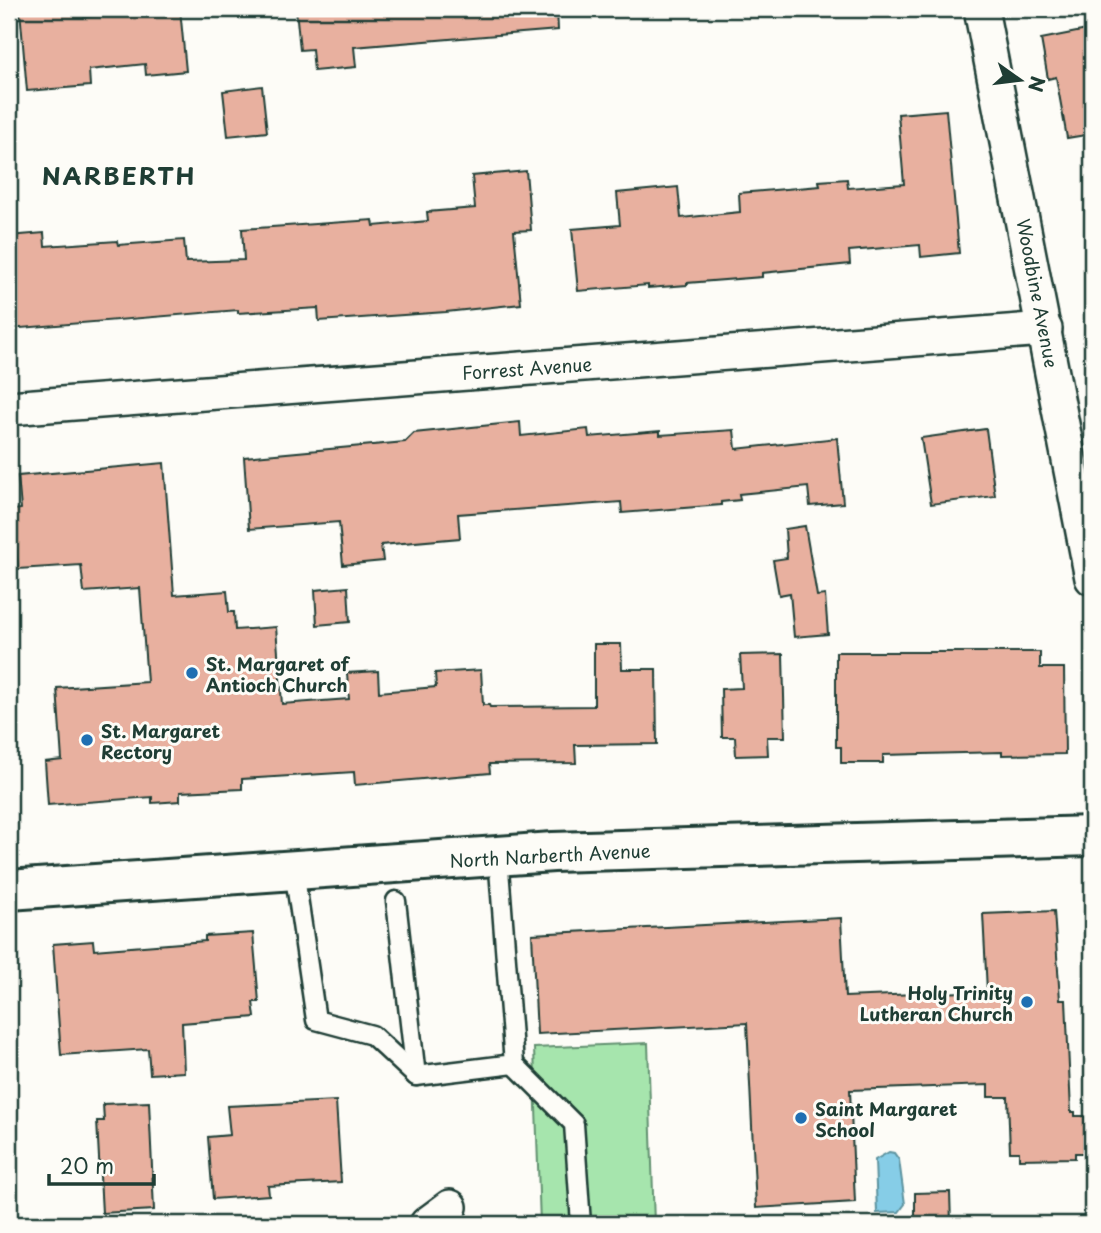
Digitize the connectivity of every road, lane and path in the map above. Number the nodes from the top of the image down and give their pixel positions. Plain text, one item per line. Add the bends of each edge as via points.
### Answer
1 (981, 9) edge
2 (1045, 329) junction
3 (9, 408) edge
4 (1092, 578) edge
5 (1092, 836) edge
6 (498, 856) junction
7 (294, 870) junction
8 (9, 890) edge
9 (396, 901) dead end
10 (514, 1063) junction
11 (416, 1076) junction
12 (581, 1224) edge

1 - 2 street, Woodbine Avenue
2 - 3 street, Forrest Avenue
2 - 4 street, Woodbine Avenue
5 - 6 street, North Narberth Avenue
6 - 7 street, North Narberth Avenue
6 - 10 lane
7 - 8 street, North Narberth Avenue
7 - 11 lane via 316,1020 372,1035
9 - 11 lane
10 - 11 lane
10 - 12 lane via 574,1124

